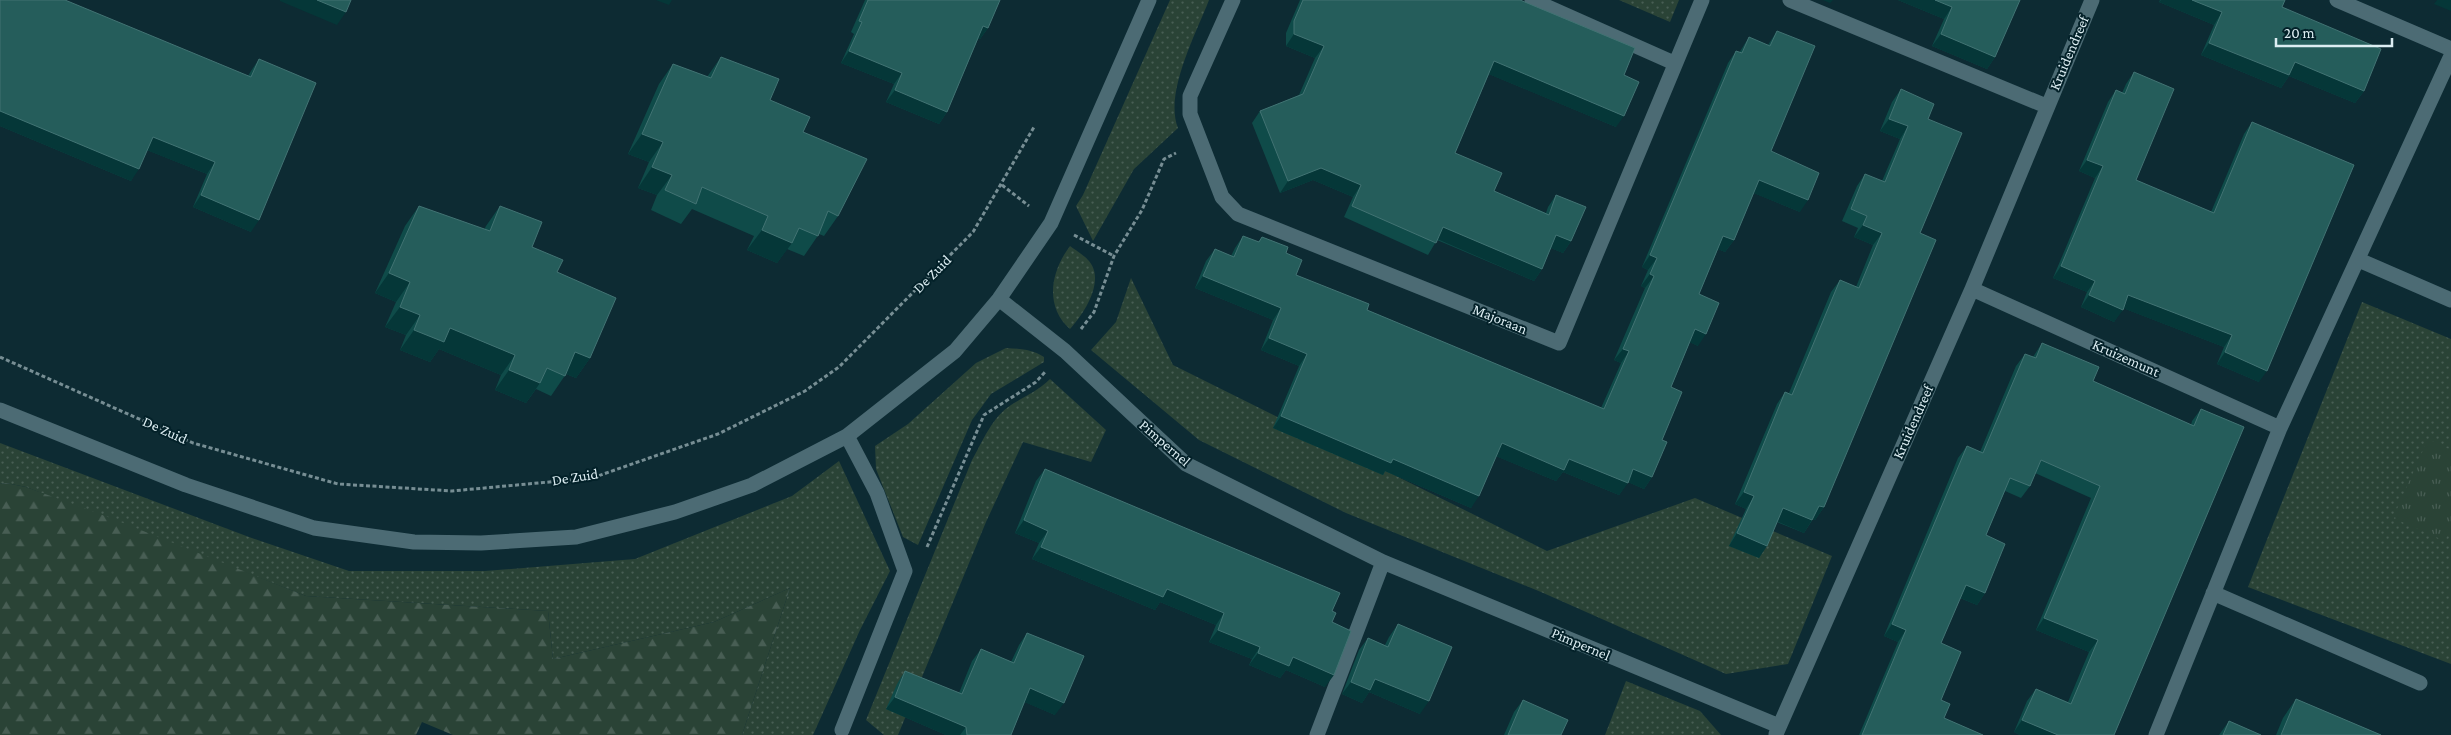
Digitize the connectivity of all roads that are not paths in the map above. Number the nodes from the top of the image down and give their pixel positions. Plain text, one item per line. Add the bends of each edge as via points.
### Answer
1 (1149, 0) edge
2 (1233, 0) edge
3 (1532, 0) edge
4 (1702, 0) edge
5 (1790, 0) edge
6 (2092, 0) edge
7 (2337, 0) edge
8 (2451, 49) edge
9 (2451, 56) edge
10 (1674, 63) junction
11 (2046, 106) junction
12 (2359, 260) junction
13 (1972, 289) junction
14 (999, 299) junction
15 (2451, 300) edge
16 (0, 410) edge
17 (2280, 428) junction
18 (847, 436) junction
19 (1383, 562) junction
20 (2213, 593) junction
21 (2420, 683) dead end
22 (842, 730) dead end
23 (1777, 730) edge
24 (1317, 735) edge
25 (2156, 735) edge

1 - 14 street via 1051,223
2 - 10 street, Majoraan via 1190,96 1190,114 1222,197 1238,214 1559,343
3 - 10 street
4 - 10 street, Majoraan
5 - 11 street, Kruidendreef
6 - 11 street, Kruidendreef
7 - 8 street
9 - 12 street
11 - 13 street, Kruidendreef
12 - 15 street
12 - 17 street
13 - 17 street, Kruizemunt
13 - 23 street, Kruidendreef
14 - 18 street via 955,351
14 - 19 street, Pimpernel via 1065,351 1186,464
16 - 18 street via 186,485 314,528 414,542 480,543 576,537 675,512 752,485
17 - 20 street
18 - 22 street via 877,493 904,571
19 - 23 street, Pimpernel
19 - 24 street
20 - 21 street
20 - 25 street

